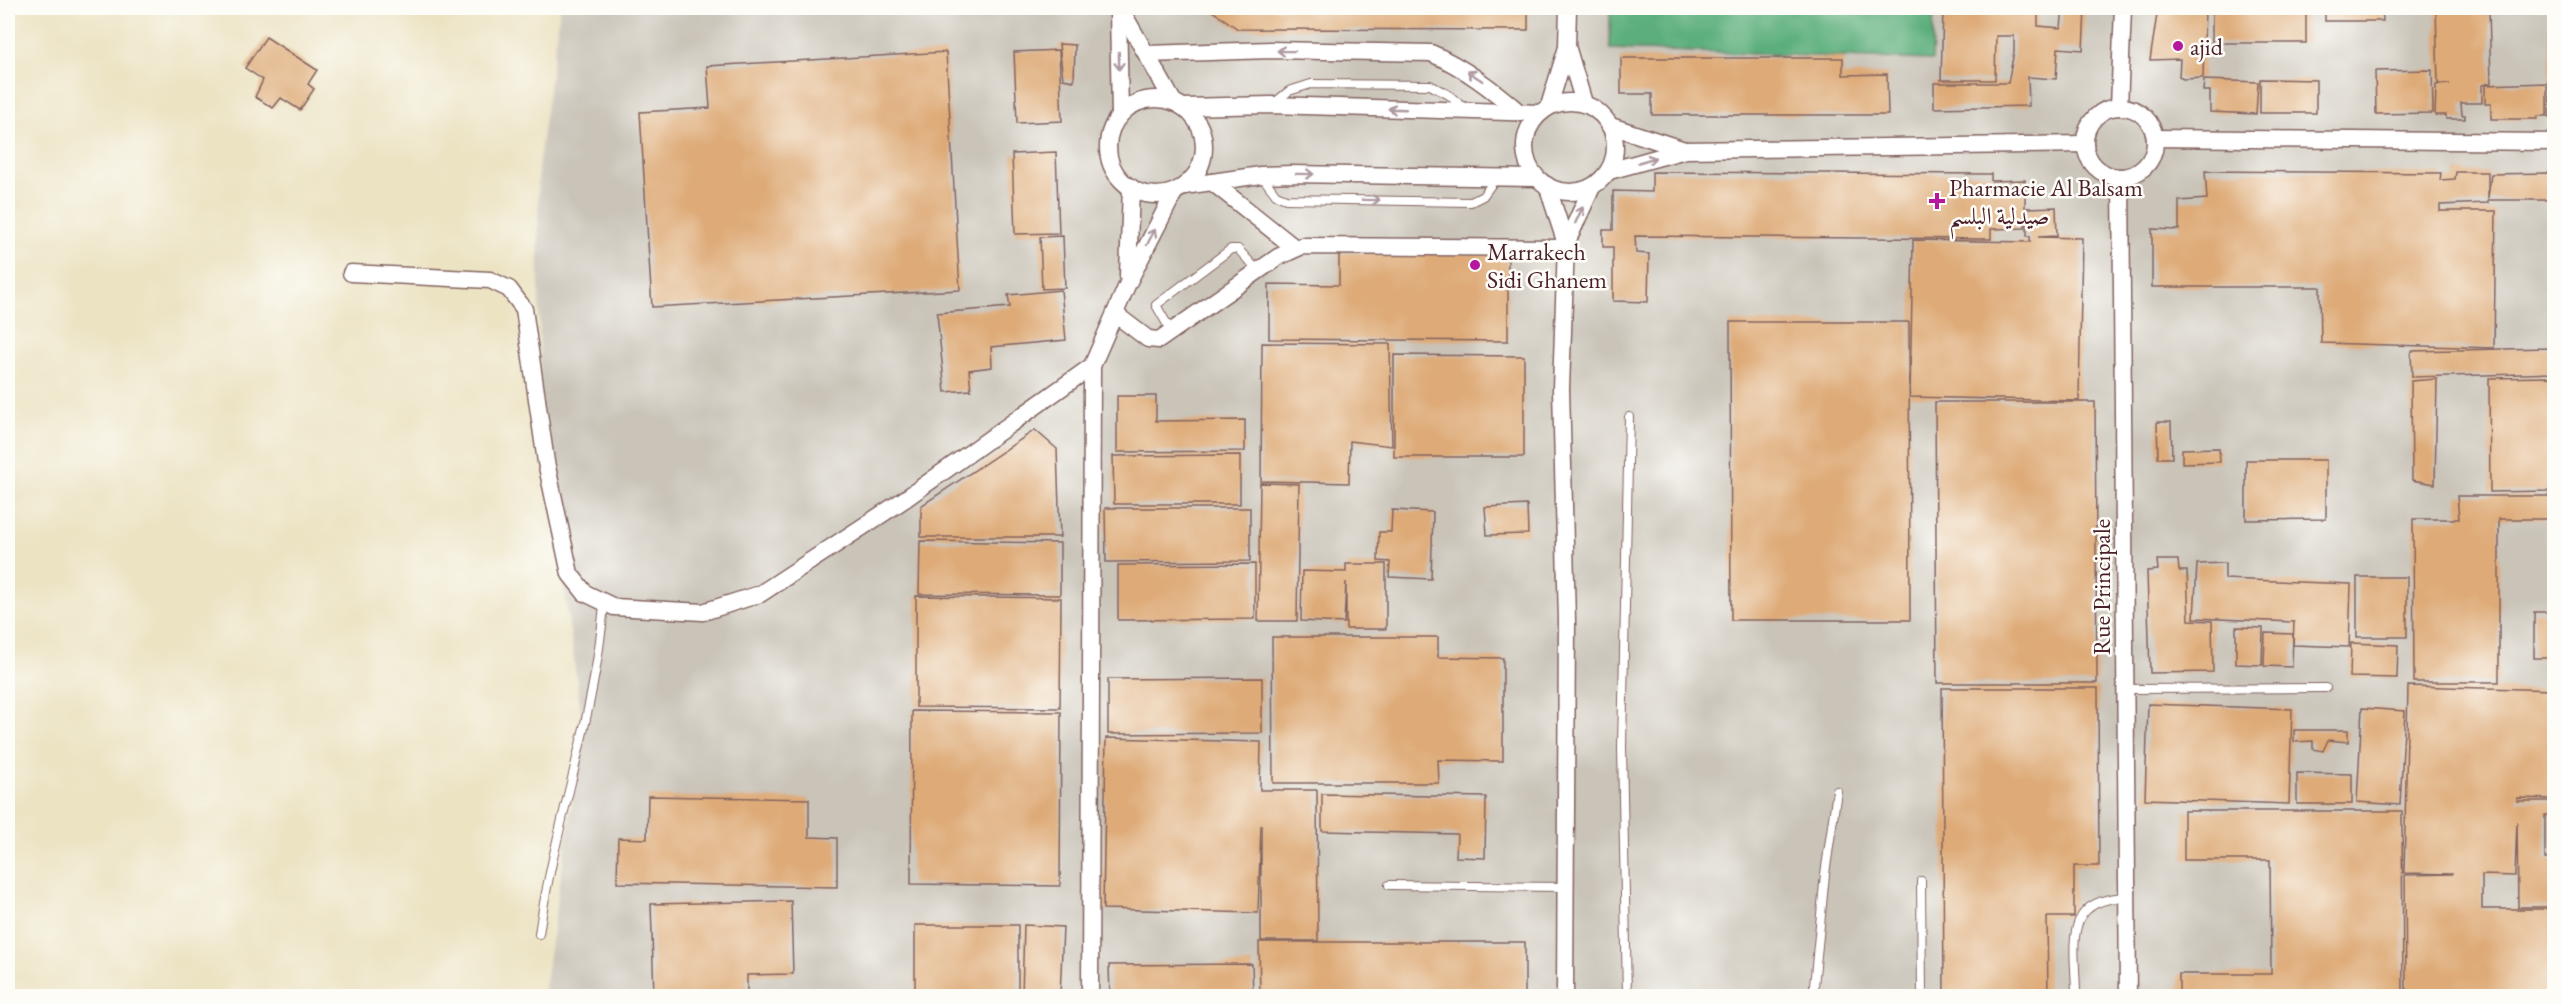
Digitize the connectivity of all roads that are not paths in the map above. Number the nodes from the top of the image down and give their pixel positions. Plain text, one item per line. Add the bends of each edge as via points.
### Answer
1 (1119, 8) edge
2 (1568, 8) edge
3 (2123, 8) edge
4 (1568, 46) junction
5 (1147, 54) junction
6 (1178, 104) junction
7 (1584, 104) junction
8 (1271, 105) junction
9 (2120, 107) junction
10 (1544, 110) junction
11 (1468, 112) junction
12 (1520, 113) junction
13 (1120, 115) junction
14 (1611, 126) junction
15 (2154, 138) junction
16 (2554, 142) edge
17 (2085, 144) junction
18 (1684, 150) junction
19 (1609, 171) junction
20 (1261, 175) junction
21 (1497, 177) junction
22 (2121, 177) junction
23 (1212, 182) junction
24 (1542, 182) junction
25 (1131, 187) junction
26 (1592, 187) junction
27 (1179, 188) junction
28 (1566, 246) junction
29 (1295, 248) junction
30 (1258, 271) junction
31 (351, 273) dead end
32 (1128, 283) junction
33 (1114, 314) junction
34 (1172, 331) junction
35 (1092, 366) junction
36 (1629, 417) dead end
37 (604, 604) junction
38 (2326, 688) dead end
39 (2125, 689) junction
40 (1837, 791) dead end
41 (1921, 881) dead end
42 (1389, 885) dead end
43 (1563, 887) junction
44 (2127, 897) junction
45 (539, 934) dead end
46 (1090, 996) edge
47 (1565, 996) edge
48 (1628, 996) edge
49 (1813, 996) edge
50 (1922, 996) edge
51 (2076, 996) edge
52 (2128, 996) edge

1 - 5 street
1 -> 13 street
2 - 4 street
3 - 9 street
4 - 7 street
4 - 10 street
5 - 6 street
12 -> 5 street via 1482,81 1431,53 1271,50
6 - 8 street
6 - 13 street via 1150,99 1128,107
6 - 27 street via 1199,124 1204,146 1199,169
7 - 10 street via 1560,102
7 - 14 street via 1604,116
11 -> 8 street
8 - 11 lane via 1289,91 1311,84 1430,85
9 - 15 street via 2143,116
9 - 17 street via 2094,118
10 - 12 street
10 - 24 street via 1527,133 1525,145 1530,168
11 - 12 street
13 - 25 street via 1109,135 1109,158 1120,179
14 - 18 street
14 - 19 street via 1616,149
15 - 16 street
15 - 22 street via 2150,160 2143,169
17 - 18 street
17 - 22 street via 2089,159 2099,171
19 -> 18 street
19 - 26 street
20 -> 21 street
20 -> 21 lane via 1276,195 1286,199 1472,201 1484,196
20 - 23 street
21 - 24 street
22 - 39 street, Rue Principale
23 - 27 street
23 - 29 street
24 - 26 street via 1569,192
24 - 28 street
25 - 27 street via 1151,194
25 - 32 street
28 -> 26 street
32 -> 27 street
28 - 29 street
28 - 43 street via 1561,388 1567,621
29 - 30 street
30 - 34 street
30 - 34 lane via 1238,249 1231,249 1156,305
31 - 37 street via 490,280 509,289 520,301 531,345 546,462 570,574 585,593
32 - 33 street
33 - 34 street via 1148,339 1159,340
33 - 35 street
35 - 37 street via 905,499 760,594 703,612
35 - 46 street
36 - 48 lane via 1622,747
37 - 45 lane via 589,715 554,844
38 - 39 lane
39 - 44 street, Rue Principale
40 - 49 lane
41 - 50 lane
42 - 43 lane
43 - 47 street
44 - 51 lane via 2102,899 2081,916 2076,933
44 - 52 street, Rue Principale

